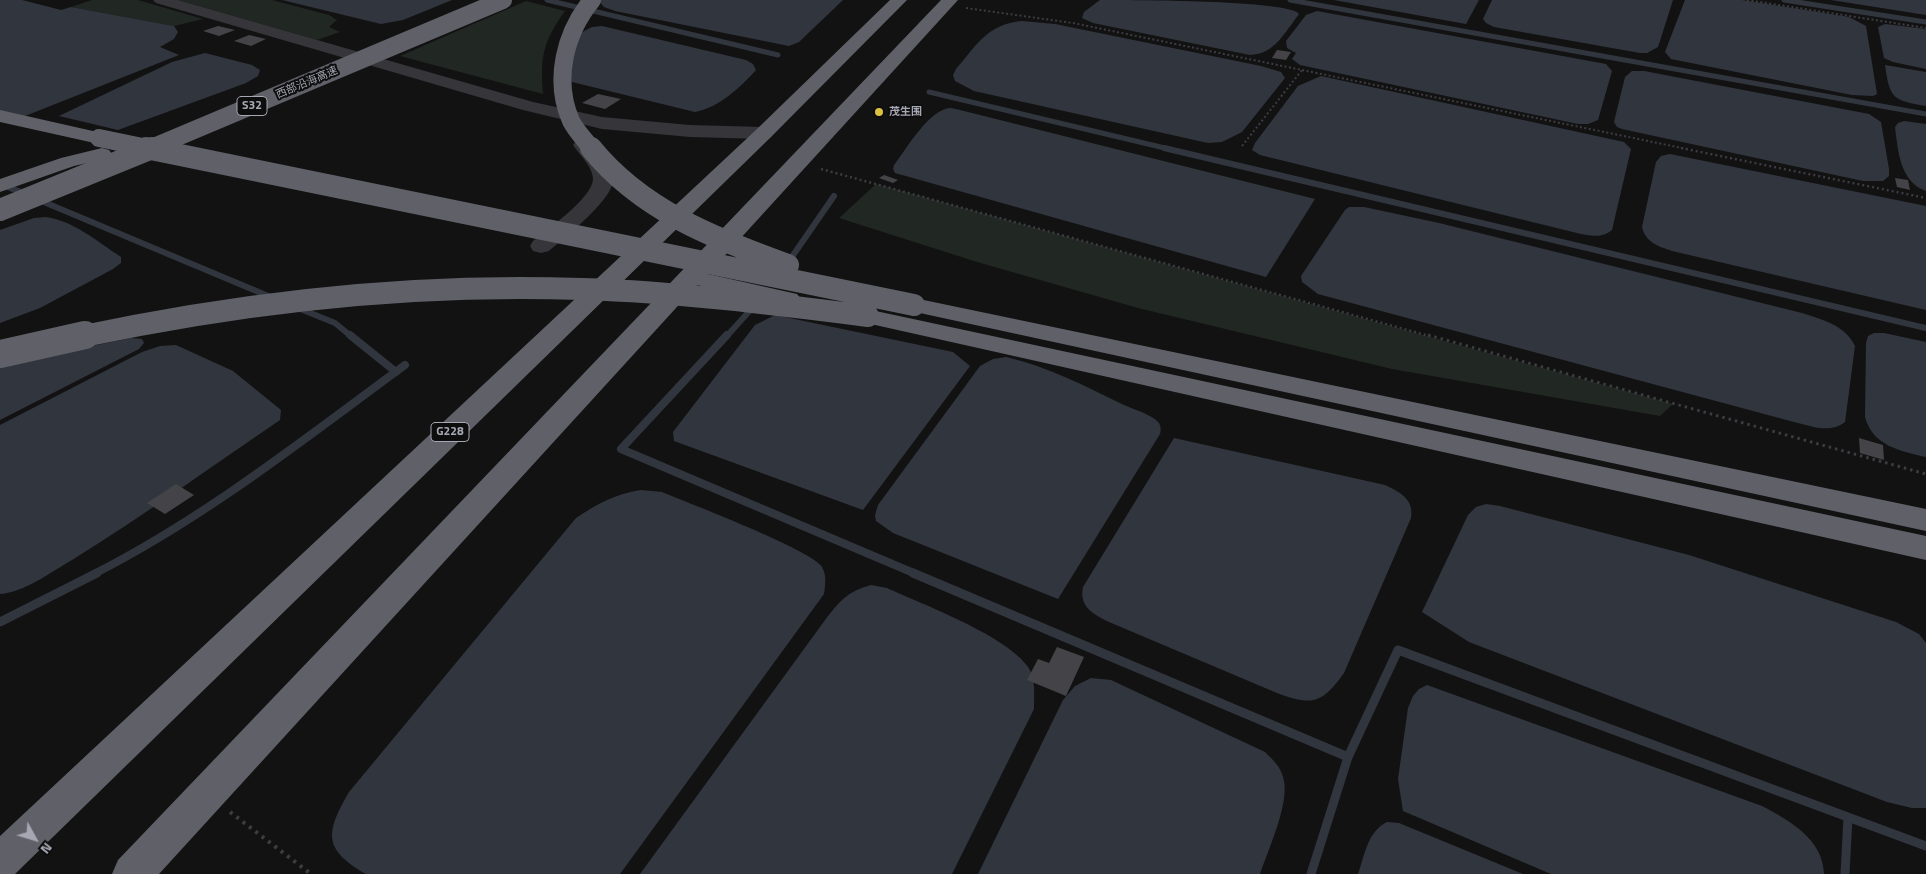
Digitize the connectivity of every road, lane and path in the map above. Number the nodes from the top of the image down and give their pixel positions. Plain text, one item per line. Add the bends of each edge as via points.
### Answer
1 (161, 0) edge
2 (480, 0) edge
3 (503, 0) edge
4 (592, 0) edge
5 (899, 0) edge
6 (1747, 0) edge
7 (948, 2) edge
8 (1926, 28) edge
9 (1302, 70) junction
10 (561, 113) junction
11 (0, 116) edge
12 (0, 130) edge
13 (764, 133) junction
14 (1242, 146) dead end
15 (102, 154) junction
16 (796, 164) junction
17 (0, 186) edge
18 (0, 195) edge
19 (1926, 198) edge
20 (0, 210) edge
21 (541, 246) dead end
22 (914, 305) junction
23 (868, 316) junction
24 (0, 354) edge
25 (1192, 376) junction
26 (1926, 474) edge
27 (1926, 520) edge
28 (1926, 548) edge
29 (206, 794) junction
30 (0, 862) edge
31 (132, 874) edge
32 (311, 874) edge

1 - 10 street
2 - 15 highway, 西部沿海高速 / S32, bridge
3 - 20 highway, 西部沿海高速 / S32, bridge
4 - 22 highway, bridge via 570,33 562,64 564,96 572,122 594,154 626,185 666,212 710,235 814,274
5 - 13 highway, G228
6 - 8 path
7 - 9 path via 1073,23
7 - 16 highway
9 - 14 path
9 - 19 path
10 - 13 street via 602,123 644,128
10 - 21 street via 603,180 601,190 592,202
11 - 22 highway, bridge
12 - 23 highway, bridge
13 - 30 highway, G228
15 - 17 highway via 68,162
15 - 18 highway, 西部沿海高速 / S32
16 - 26 path via 880,183
16 - 29 highway
22 - 25 highway
23 - 24 highway, bridge via 671,295 541,288 411,291 274,304 128,327
23 - 25 highway
25 - 27 highway
25 - 28 highway
29 - 31 highway
29 - 32 path

